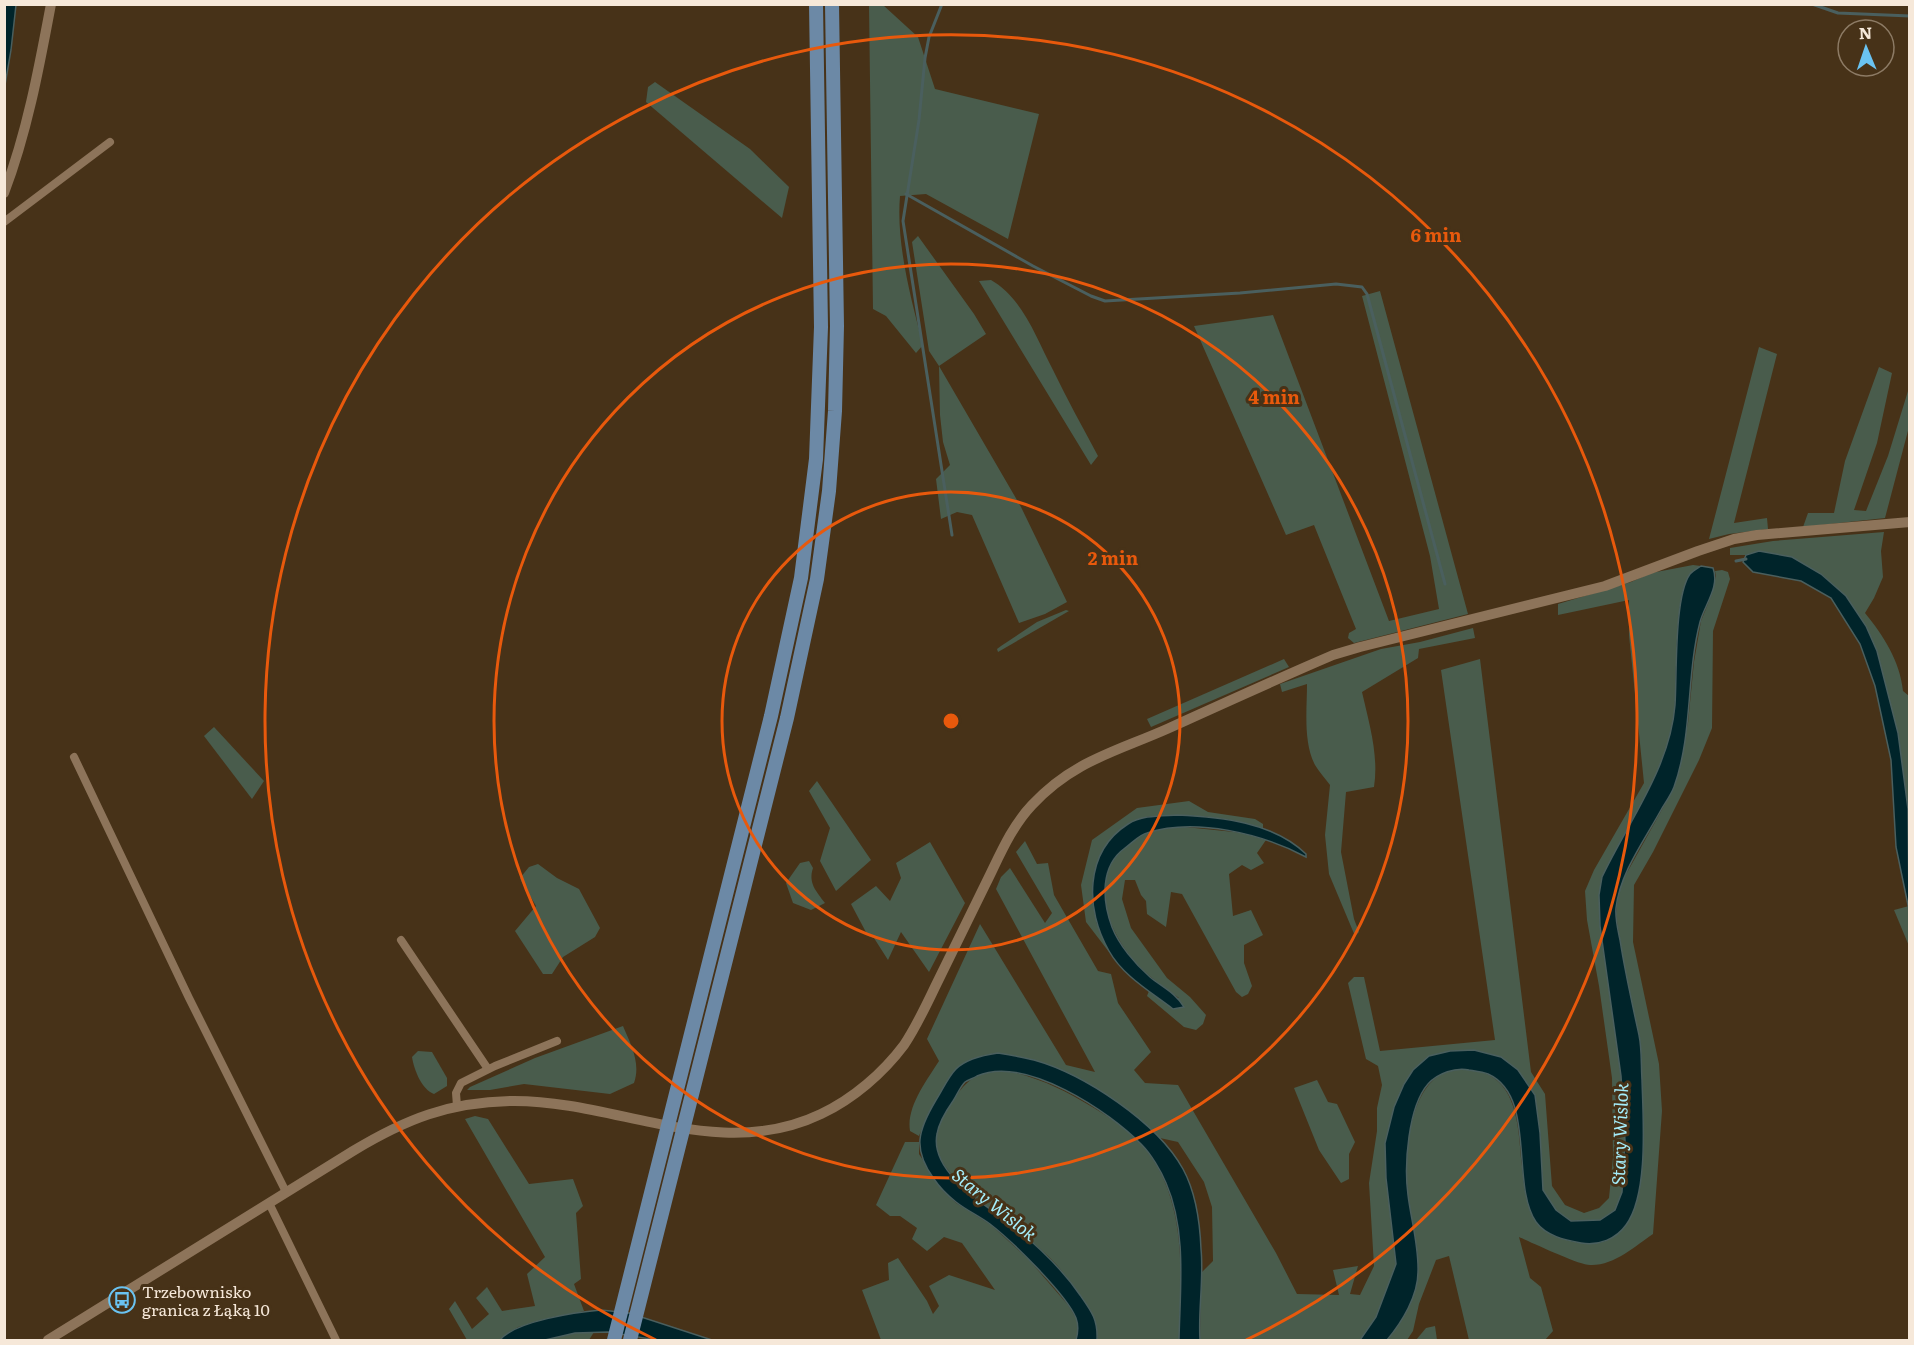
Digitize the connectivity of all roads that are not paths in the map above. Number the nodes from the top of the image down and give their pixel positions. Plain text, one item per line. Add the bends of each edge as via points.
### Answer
1 (816, 4) edge
2 (832, 4) edge
3 (48, 7) edge
4 (110, 142) dead end
5 (4, 193) edge
6 (4, 222) edge
7 (1910, 522) edge
8 (74, 757) dead end
9 (401, 940) dead end
10 (557, 1041) dead end
11 (488, 1070) junction
12 (457, 1106) junction
13 (286, 1192) junction
14 (269, 1203) junction
15 (48, 1341) edge
16 (336, 1341) edge
17 (614, 1341) edge
18 (630, 1341) edge

1 - 17 main road via 821,327 819,416 809,524 790,636 771,716
2 - 18 main road via 835,411 815,589 787,718
3 - 5 street via 27,120
4 - 6 street
7 - 12 street via 1734,539 1605,586 1333,655 1081,765 1031,806 1006,842 904,1044 861,1089 822,1114 759,1132 726,1134 544,1103 513,1101
8 - 13 street
9 - 11 street
10 - 11 street
11 - 12 street via 461,1083 456,1093
12 - 13 street via 389,1130
13 - 14 street
14 - 15 street
14 - 16 street

